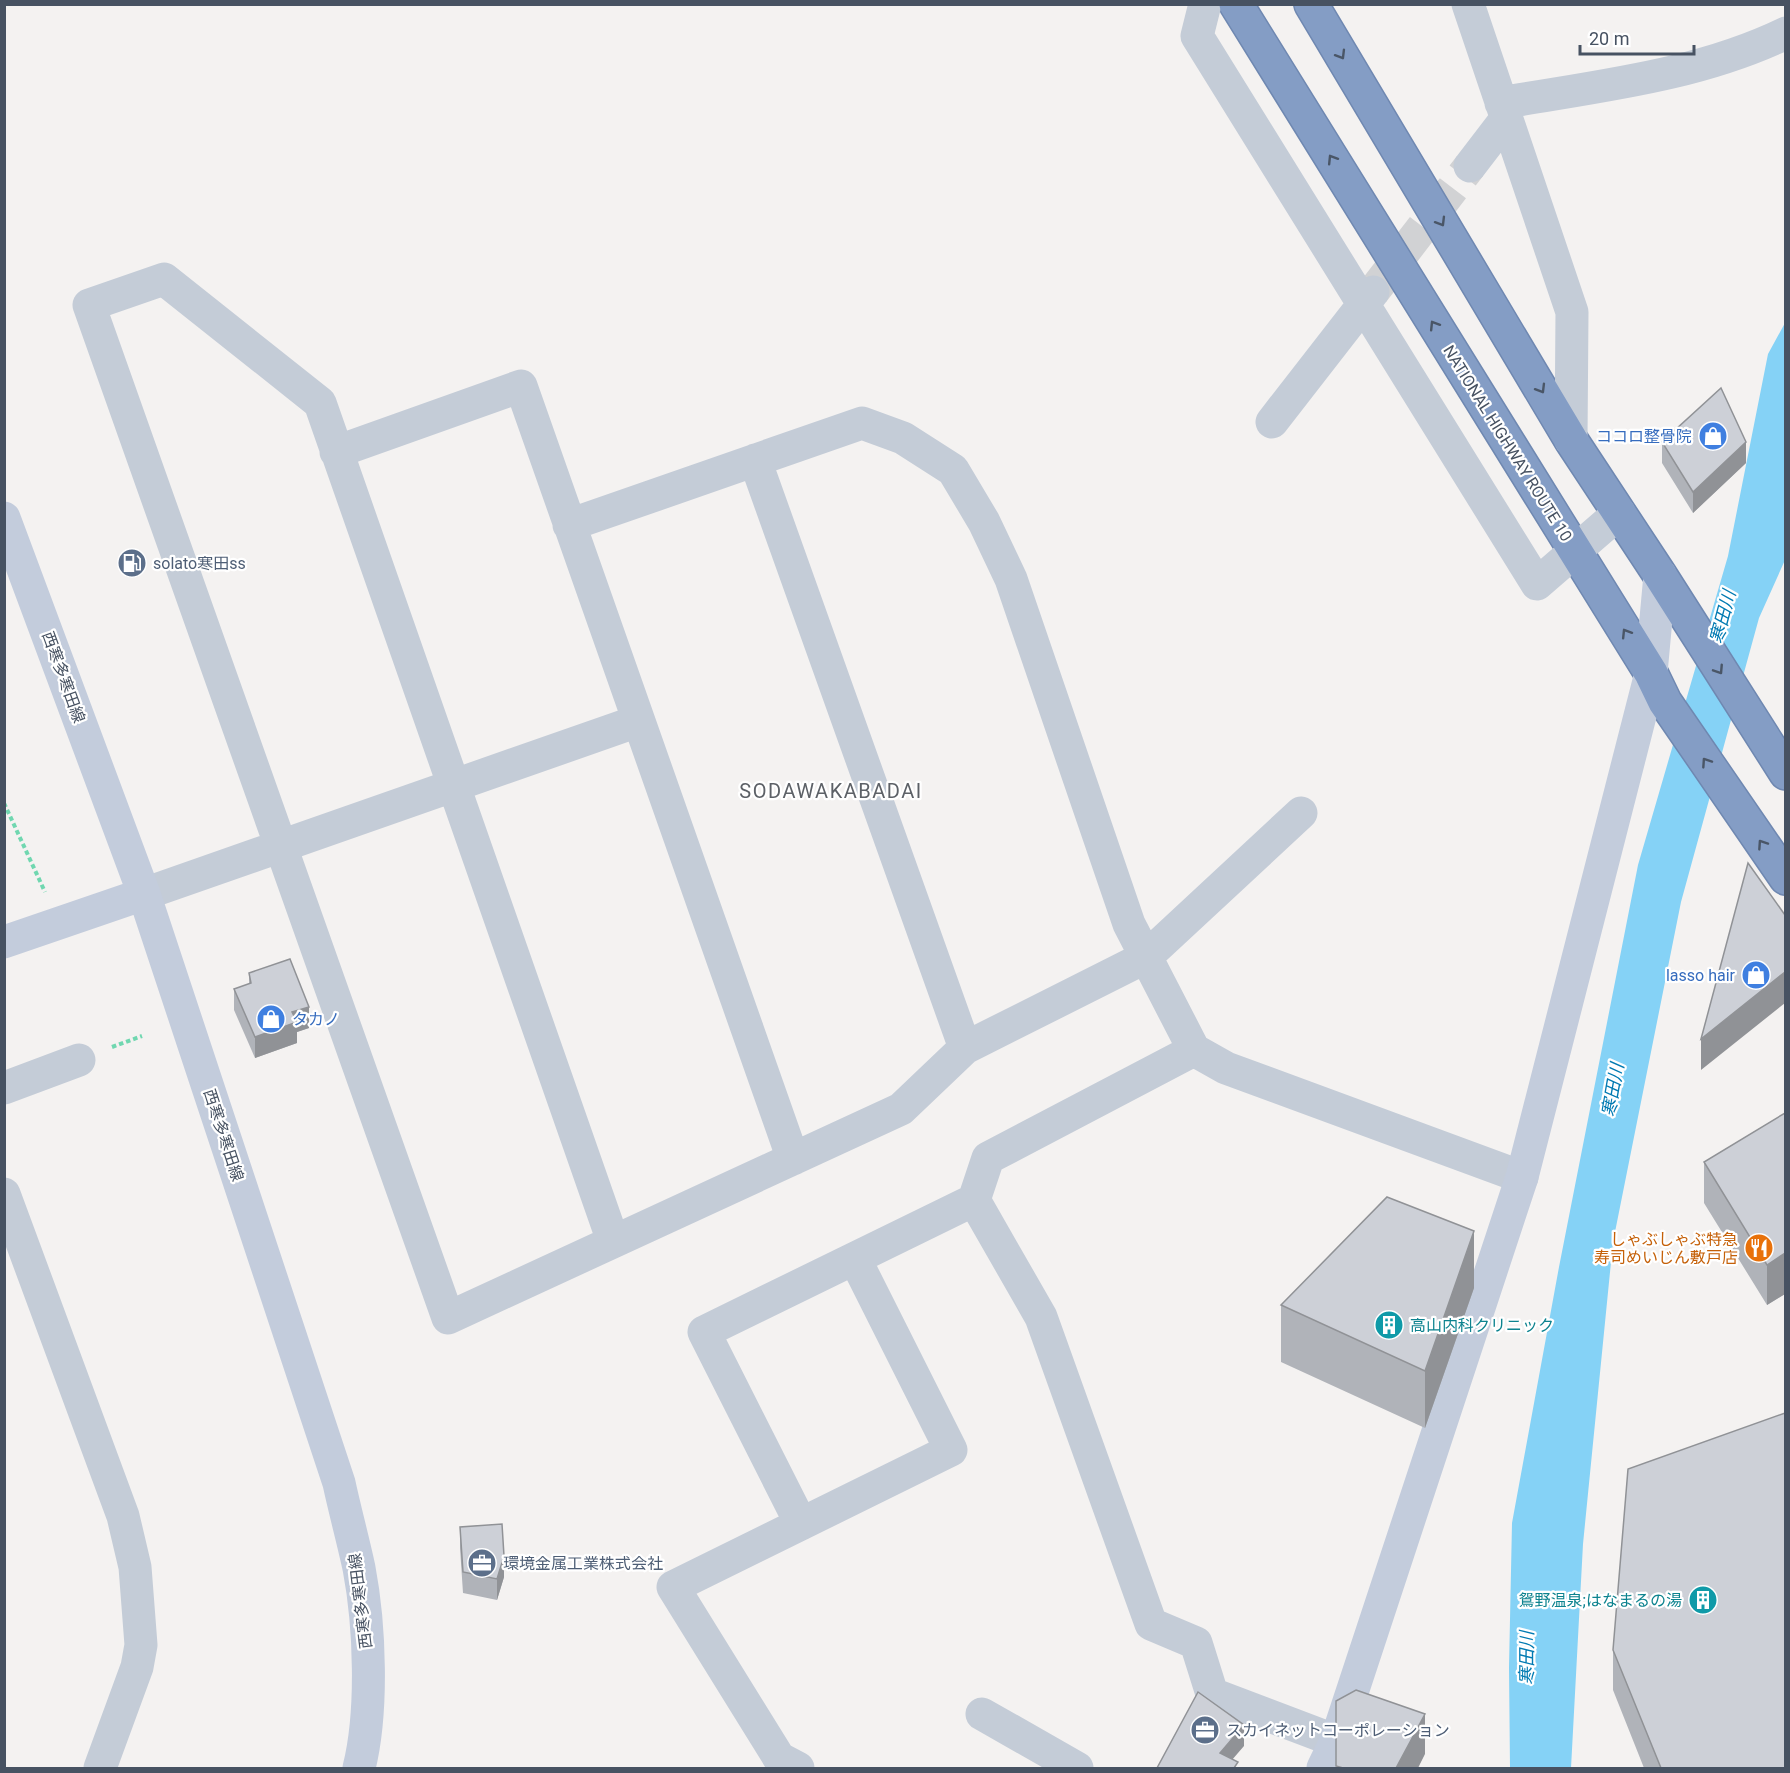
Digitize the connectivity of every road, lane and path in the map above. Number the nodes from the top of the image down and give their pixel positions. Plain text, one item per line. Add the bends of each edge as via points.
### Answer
1 (1205, 4) edge
2 (1236, 4) edge
3 (1311, 4) edge
4 (1468, 4) edge
5 (1785, 33) edge
6 (1504, 111) junction
7 (1470, 166) tunnel mouth
8 (1368, 299) junction
9 (1272, 422) dead end
10 (1571, 440) junction
11 (336, 452) junction
12 (755, 460) junction
13 (1619, 513) junction
14 (4, 518) edge
15 (570, 525) junction
16 (1575, 551) junction
17 (1660, 575) junction
18 (1651, 673) junction
19 (638, 721) junction
20 (1785, 773) edge
21 (453, 786) junction
22 (4, 803) edge
23 (1301, 813) dead end
24 (280, 846) junction
25 (1785, 878) edge
26 (45, 892) dead end
27 (144, 894) junction
28 (4, 942) edge
29 (1146, 957) junction
30 (965, 1048) junction
31 (1194, 1050) junction
32 (79, 1060) dead end
33 (4, 1088) edge
34 (793, 1159) junction
35 (1522, 1176) junction
36 (4, 1194) edge
37 (974, 1200) junction
38 (613, 1241) junction
39 (855, 1258) junction
40 (801, 1524) junction
41 (982, 1714) dead end
42 (1330, 1755) edge
43 (100, 1768) edge
44 (359, 1768) edge
45 (798, 1768) edge
46 (1077, 1768) edge

1 - 8 street via 1197,36
16 -> 2 highway, NATIONAL HIGHWAY ROUTE 10
3 -> 10 highway
4 - 6 street
5 - 6 street via 1758,46 1683,70
6 - 7 street
6 - 10 street via 1572,312
8 - 9 street
8 - 16 street via 1537,584
10 - 13 highway
11 - 15 street via 520,386
11 - 21 street
11 - 24 street via 320,404 164,279 89,305
12 - 15 street
12 - 29 street via 862,423 903,438 953,470 1011,579 1129,924
12 - 30 street
13 - 16 street
13 - 17 highway
14 - 27 street, 西寒多寒田線
15 - 19 street
18 -> 16 highway, NATIONAL HIGHWAY ROUTE 10
17 - 18 street
17 -> 20 highway
25 -> 18 highway, NATIONAL HIGHWAY ROUTE 10 via 1665,702
18 - 35 street
19 - 21 street
19 - 34 street
21 - 24 street
21 - 38 street
22 - 26 path
23 - 29 street
24 - 27 street
24 - 38 street via 448,1318
27 - 28 street
27 - 44 street, 西寒多寒田線 via 339,1483 359,1569 366,1627 365,1743
29 - 30 street
29 - 31 street
30 - 34 street via 901,1109
31 - 35 street via 1226,1068
31 - 37 street via 988,1158
32 - 33 street
34 - 38 street
35 - 42 street
36 - 43 street via 123,1516 135,1567 141,1645
37 - 39 street
37 - 42 street via 1041,1317 1151,1624 1196,1643 1212,1694
39 - 40 street via 951,1450
39 - 40 street via 704,1332
40 - 45 street via 673,1587 779,1758
41 - 46 street

